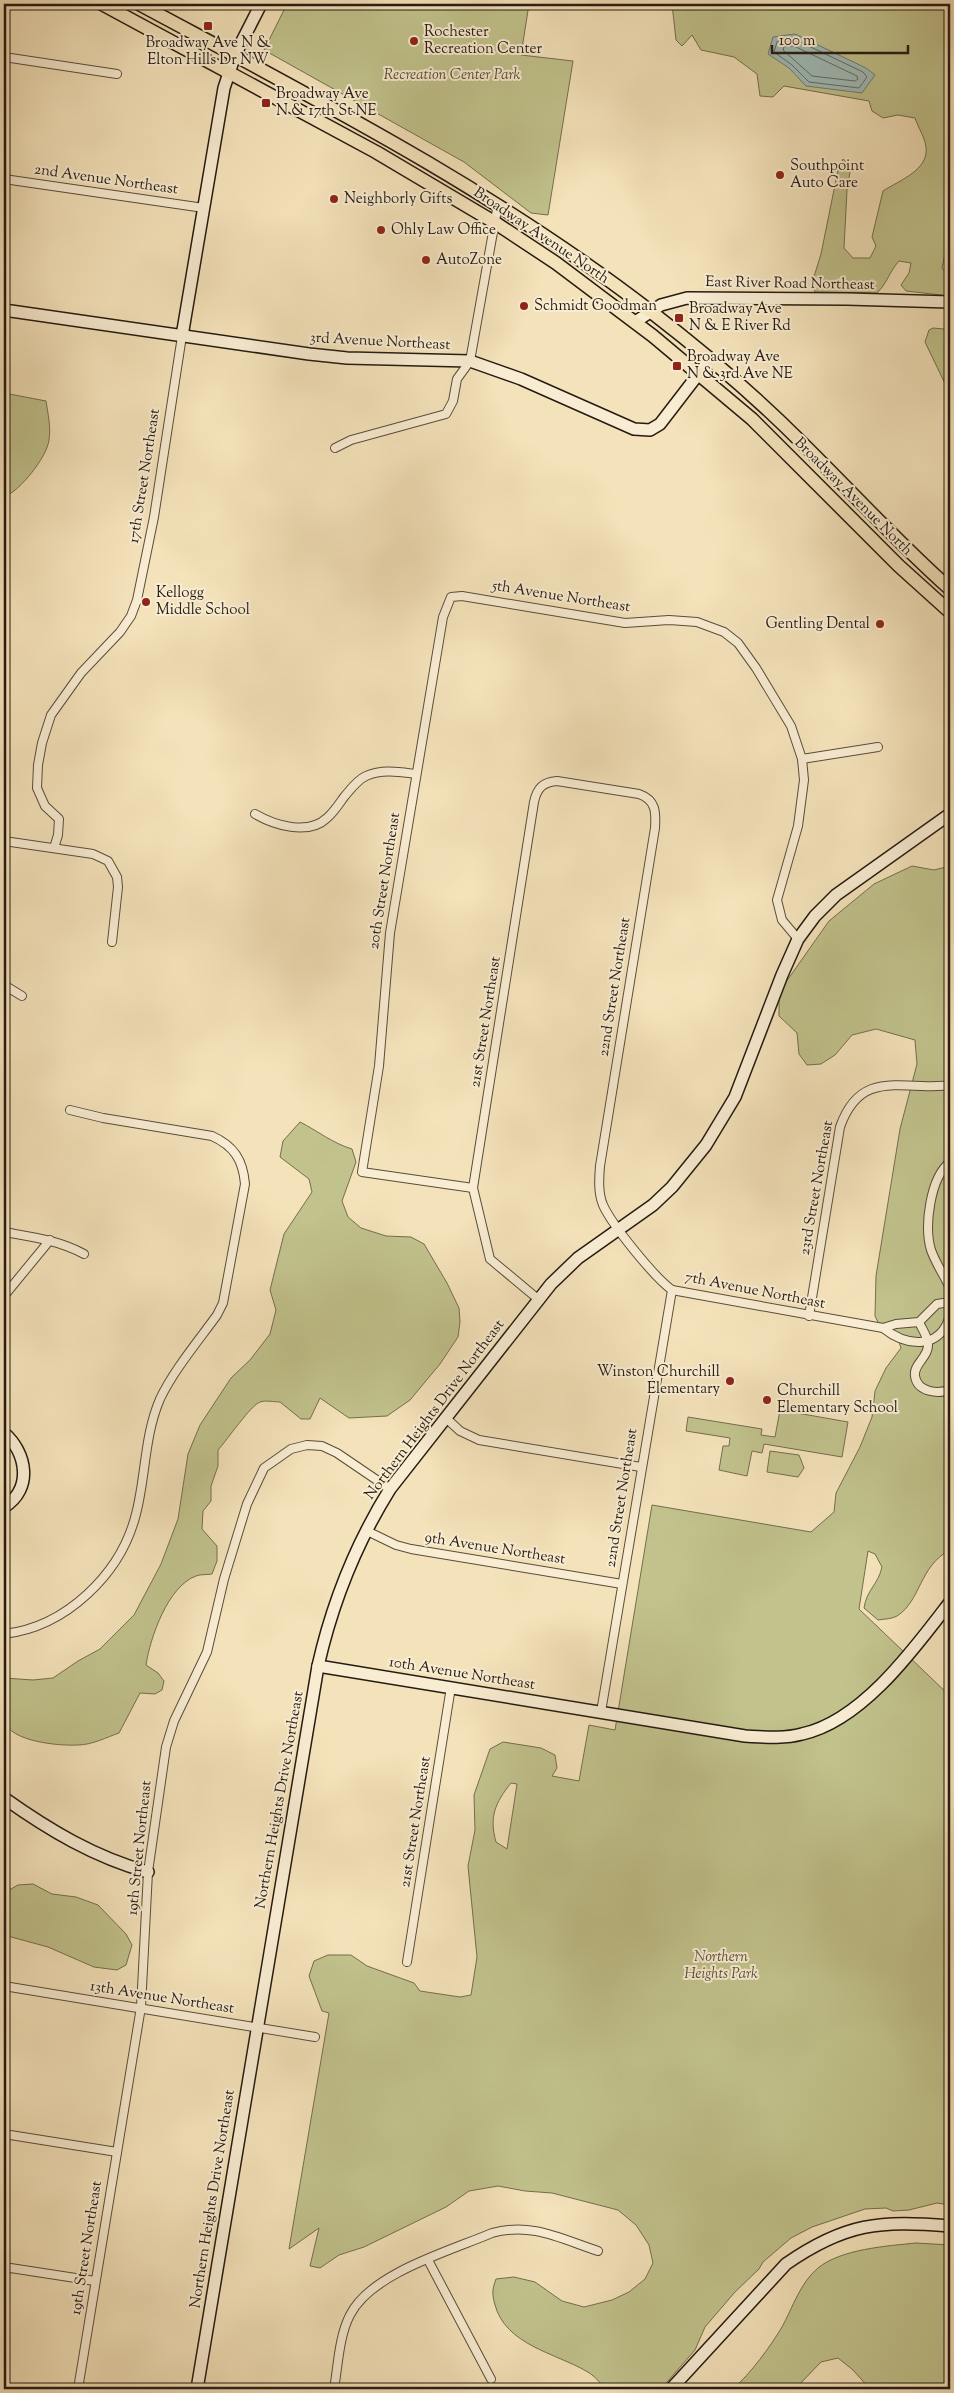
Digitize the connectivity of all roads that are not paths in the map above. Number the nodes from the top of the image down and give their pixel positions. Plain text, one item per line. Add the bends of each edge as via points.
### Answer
1 (102, 4) edge
2 (139, 4) edge
3 (261, 4) edge
4 (235, 55) junction
5 (4, 57) edge
6 (229, 73) junction
7 (117, 74) dead end
8 (4, 179) edge
9 (498, 204) junction
10 (204, 208) junction
11 (494, 222) junction
12 (950, 302) edge
13 (4, 310) edge
14 (650, 310) junction
15 (635, 322) junction
16 (182, 336) junction
17 (710, 359) junction
18 (470, 361) junction
19 (700, 373) junction
20 (335, 448) dead end
21 (950, 589) edge
22 (451, 597) joint
23 (950, 612) edge
24 (878, 747) dead end
25 (802, 759) junction
26 (416, 774) junction
27 (598, 787) joint
28 (255, 814) dead end
29 (950, 814) edge
30 (4, 841) edge
31 (54, 848) junction
32 (798, 940) junction
33 (112, 942) dead end
34 (4, 985) edge
35 (22, 996) dead end
36 (950, 1086) edge
37 (70, 1110) dead end
38 (950, 1162) edge
39 (473, 1188) junction
40 (620, 1229) junction
41 (4, 1232) edge
42 (50, 1240) junction
43 (84, 1254) dead end
44 (950, 1288) edge
45 (672, 1290) junction
46 (4, 1296) edge
47 (538, 1299) junction
48 (950, 1302) edge
49 (950, 1315) edge
50 (809, 1316) junction
51 (919, 1322) junction
52 (882, 1328) junction
53 (928, 1342) junction
54 (950, 1389) edge
55 (446, 1418) junction
56 (4, 1433) edge
57 (641, 1467) junction
58 (390, 1489) junction
59 (4, 1507) edge
60 (367, 1531) junction
61 (622, 1584) junction
62 (950, 1602) edge
63 (4, 1634) edge
64 (318, 1666) junction
65 (451, 1687) junction
66 (601, 1712) junction
67 (4, 1798) edge
68 (148, 1872) junction
69 (407, 1962) dead end
70 (4, 1986) edge
71 (141, 2007) junction
72 (257, 2028) junction
73 (315, 2037) dead end
74 (4, 2134) edge
75 (117, 2152) junction
76 (950, 2226) edge
77 (598, 2252) dead end
78 (428, 2260) junction
79 (4, 2268) edge
80 (95, 2282) junction
81 (491, 2380) dead end
82 (78, 2389) edge
83 (197, 2389) edge
84 (334, 2389) edge
85 (671, 2389) edge

1 - 6 main road, Broadway Avenue North
2 - 4 main road, Broadway Avenue North
3 - 4 street, 17th Street Northeast
4 - 6 street, 17th Street Northeast
4 - 9 main road, Broadway Avenue North
5 - 7 street
6 - 10 street, 17th Street Northeast
6 - 11 main road, Broadway Avenue North via 376,152
8 - 10 street, 2nd Avenue Northeast
9 - 11 street
9 - 14 main road, Broadway Avenue North
10 - 16 street, 17th Street Northeast
11 - 15 main road, Broadway Avenue North
11 - 18 street
12 - 14 street, East River Road Northeast via 687,298
13 - 16 street, 3rd Avenue Northeast
14 - 15 street, East River Road Northeast
14 - 17 main road, Broadway Avenue North
15 - 19 main road, Broadway Avenue North
16 - 18 street, 3rd Avenue Northeast via 347,358
16 - 31 street, 17th Street Northeast via 154,518 137,600 120,632 75,680 54,711 42,743 37,788 45,806 59,819
17 - 19 street, 3rd Avenue Northeast
17 - 21 main road, Broadway Avenue North via 798,439
18 - 19 street, 3rd Avenue Northeast via 577,402 640,431 656,428
18 - 20 street via 457,378 450,409 441,416 382,430
19 - 23 main road, Broadway Avenue North via 752,419 899,566
22 - 25 street, 5th Avenue Northeast via 462,596 625,623 697,622 724,632 738,643 756,668 791,726
22 - 26 street, 20th Street Northeast via 443,616
24 - 25 street
25 - 32 street, 5th Avenue Northeast via 804,780 799,818 776,900 782,920
26 - 28 street via 392,771 364,777 327,819 307,828 271,824
26 - 39 street, 20th Street Northeast via 390,933 379,1066 362,1172
27 - 39 street, 21st Street Northeast via 547,782 536,794
27 - 40 street, 22nd Street Northeast via 648,797 656,814 600,1166 603,1205
29 - 32 street, Northern Heights Drive Northeast via 836,895
30 - 31 street
31 - 33 street via 102,856 113,868 118,898
32 - 40 street, Northern Heights Drive Northeast via 745,1074 722,1119 672,1187
34 - 35 street
36 - 50 street, 23rd Street Northeast via 888,1084 875,1087 852,1102 844,1114
37 - 63 street via 212,1136 224,1141 240,1160 245,1184 223,1302 218,1315 160,1400 148,1440 136,1514 125,1544 100,1582 72,1606 44,1623
38 - 44 street via 939,1174 928,1226 933,1256
39 - 47 street, 21st Street Northeast via 490,1259
40 - 45 street, 7th Avenue Northeast via 660,1281
40 - 47 street, Northern Heights Drive Northeast via 567,1268
41 - 42 street
42 - 43 street
42 - 46 street
45 - 50 street, 7th Avenue Northeast
45 - 57 street, 22nd Street Northeast
47 - 55 street, Northern Heights Drive Northeast
48 - 51 street via 937,1304
49 - 53 street via 939,1336
50 - 52 street, 7th Avenue Northeast
51 - 52 street
51 - 53 street
52 - 53 street via 894,1337
53 - 54 street via 928,1351 916,1369 918,1383 934,1392 943,1393
55 - 57 street via 460,1431 479,1440
55 - 58 street, Northern Heights Drive Northeast
56 - 59 street via 21,1452 23,1473 14,1498
57 - 61 street, 22nd Street Northeast
58 - 60 street, Northern Heights Drive Northeast
58 - 68 street, 19th Street Northeast via 352,1461 322,1446 306,1445 291,1449 264,1468 247,1504 224,1579 207,1652 174,1721 166,1747
60 - 61 street, 9th Avenue Northeast via 411,1549
60 - 64 street, Northern Heights Drive Northeast via 334,1605
61 - 66 street, 22nd Street Northeast
62 - 66 street, 10th Avenue Northeast via 884,1680 847,1713 817,1730 784,1737 745,1736
64 - 65 street, 10th Avenue Northeast
64 - 72 street, Northern Heights Drive Northeast
65 - 66 street, 10th Avenue Northeast
65 - 69 street, 21st Street Northeast
67 - 68 street via 97,1855
68 - 71 street, 19th Street Northeast
70 - 71 street, 13th Avenue Northeast
71 - 72 street, 13th Avenue Northeast
71 - 75 street, 19th Street Northeast
72 - 73 street, 13th Avenue Northeast
72 - 83 street, Northern Heights Drive Northeast
74 - 75 street
75 - 80 street, 19th Street Northeast
76 - 85 street via 879,2224 844,2232 803,2252 786,2264
77 - 78 street via 518,2227 492,2232
78 - 81 street
78 - 84 street via 382,2280 358,2301 343,2336
79 - 80 street
80 - 82 street, 19th Street Northeast

